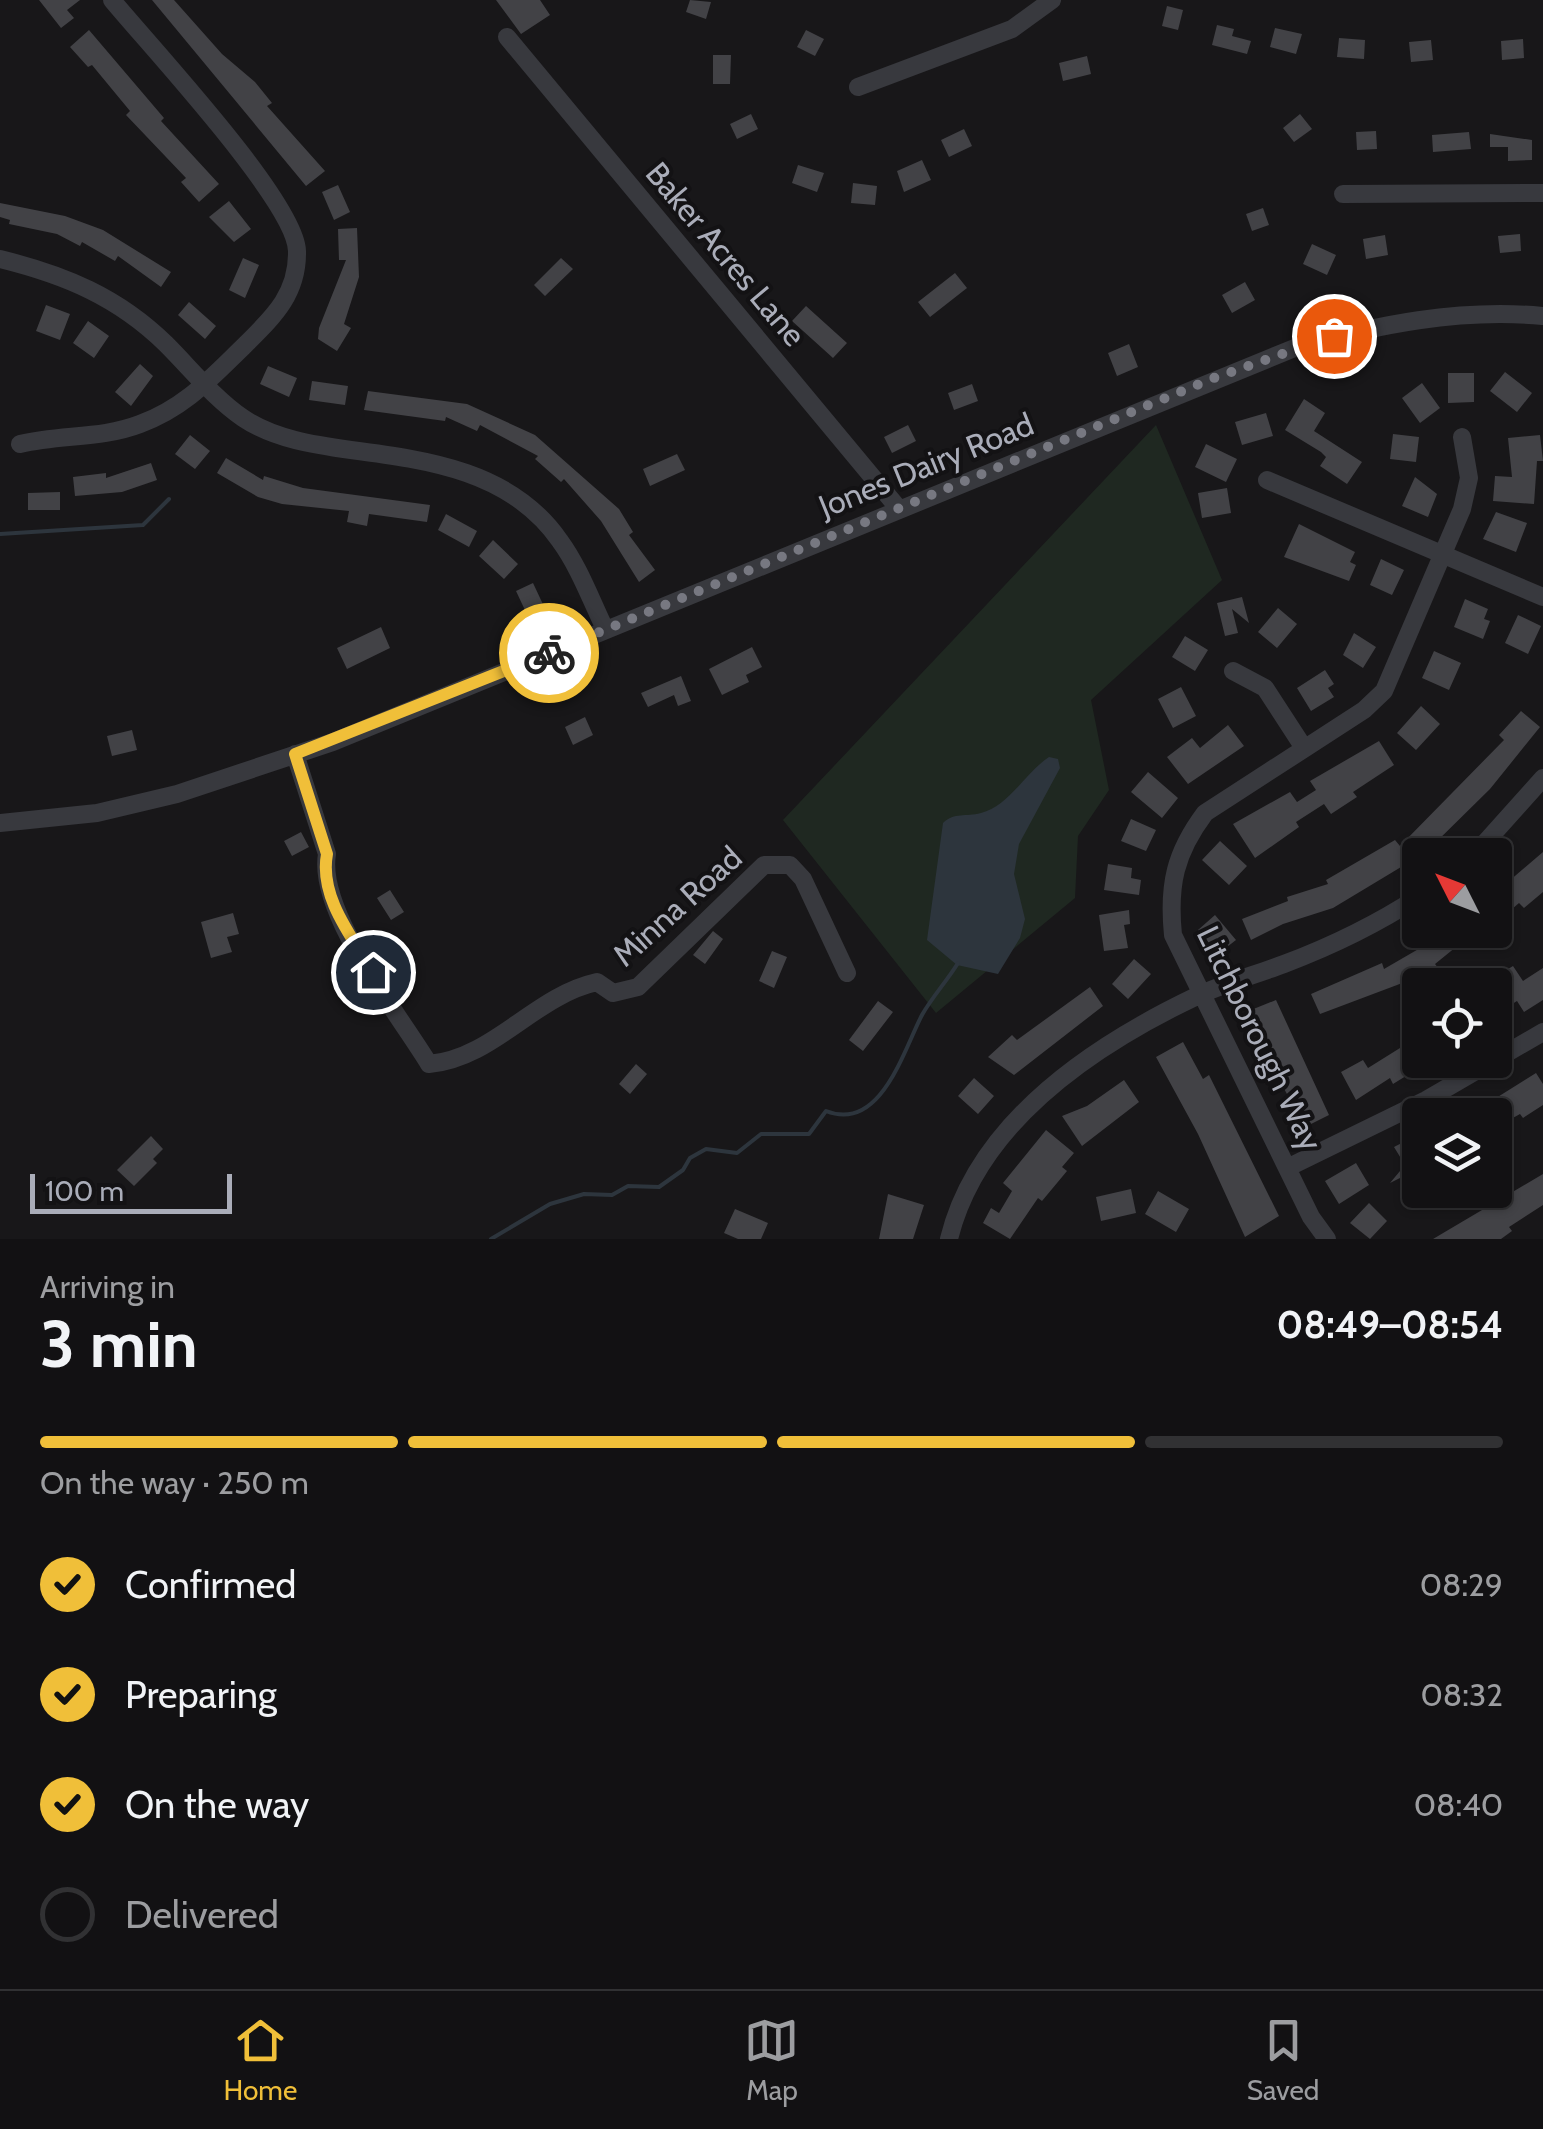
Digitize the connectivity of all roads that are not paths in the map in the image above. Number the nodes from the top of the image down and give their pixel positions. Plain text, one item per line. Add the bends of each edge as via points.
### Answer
1 (112, 0) edge
2 (1052, 0) edge
3 (507, 38) dead end
4 (858, 87) dead end
5 (1543, 193) edge
6 (1343, 194) dead end
7 (0, 259) edge
8 (1543, 316) edge
9 (206, 386) junction
10 (1462, 437) dead end
11 (20, 444) dead end
12 (1267, 480) dead end
13 (899, 509) junction
14 (1445, 556) junction
15 (1543, 596) edge
16 (604, 629) junction
17 (1233, 671) dead end
18 (1304, 748) junction
19 (295, 754) junction
20 (1543, 778) edge
21 (0, 822) edge
22 (1489, 838) edge
23 (1402, 908) edge
24 (847, 973) dead end
25 (1200, 994) junction
26 (1543, 1032) edge
27 (1289, 1167) junction
28 (948, 1239) edge
29 (1327, 1239) edge

1 - 9 street via 281,206 297,248 290,295
2 - 4 street via 1012,29
3 - 13 street, Baker Acres Lane
5 - 6 street
7 - 9 street via 105,295
8 - 13 street, Jones Dairy Road via 1444,316 1371,326 1297,347
9 - 11 street via 137,426
9 - 16 street via 271,432 314,445 441,462 478,475 522,503 560,540
10 - 14 street, Litchborough Way via 1468,478
12 - 14 street
13 - 16 street, Jones Dairy Road
14 - 15 street
14 - 18 street, Litchborough Way via 1384,692
16 - 19 street, Jones Dairy Road
17 - 18 street via 1265,688
18 - 25 street, Litchborough Way via 1205,813 1186,837 1169,896 1173,935
19 - 21 street, Jones Dairy Road via 97,813
19 - 24 street, Minna Road via 327,854 324,868 336,911 429,1064 497,1038 546,1001 582,986 596,982 613,993 638,987 764,865 790,865 802,878
20 - 22 street
23 - 25 street via 1375,925
25 - 27 street, Litchborough Way
25 - 28 street via 1124,1034 1014,1120 982,1163
26 - 27 street via 1426,1100
27 - 29 street, Litchborough Way

